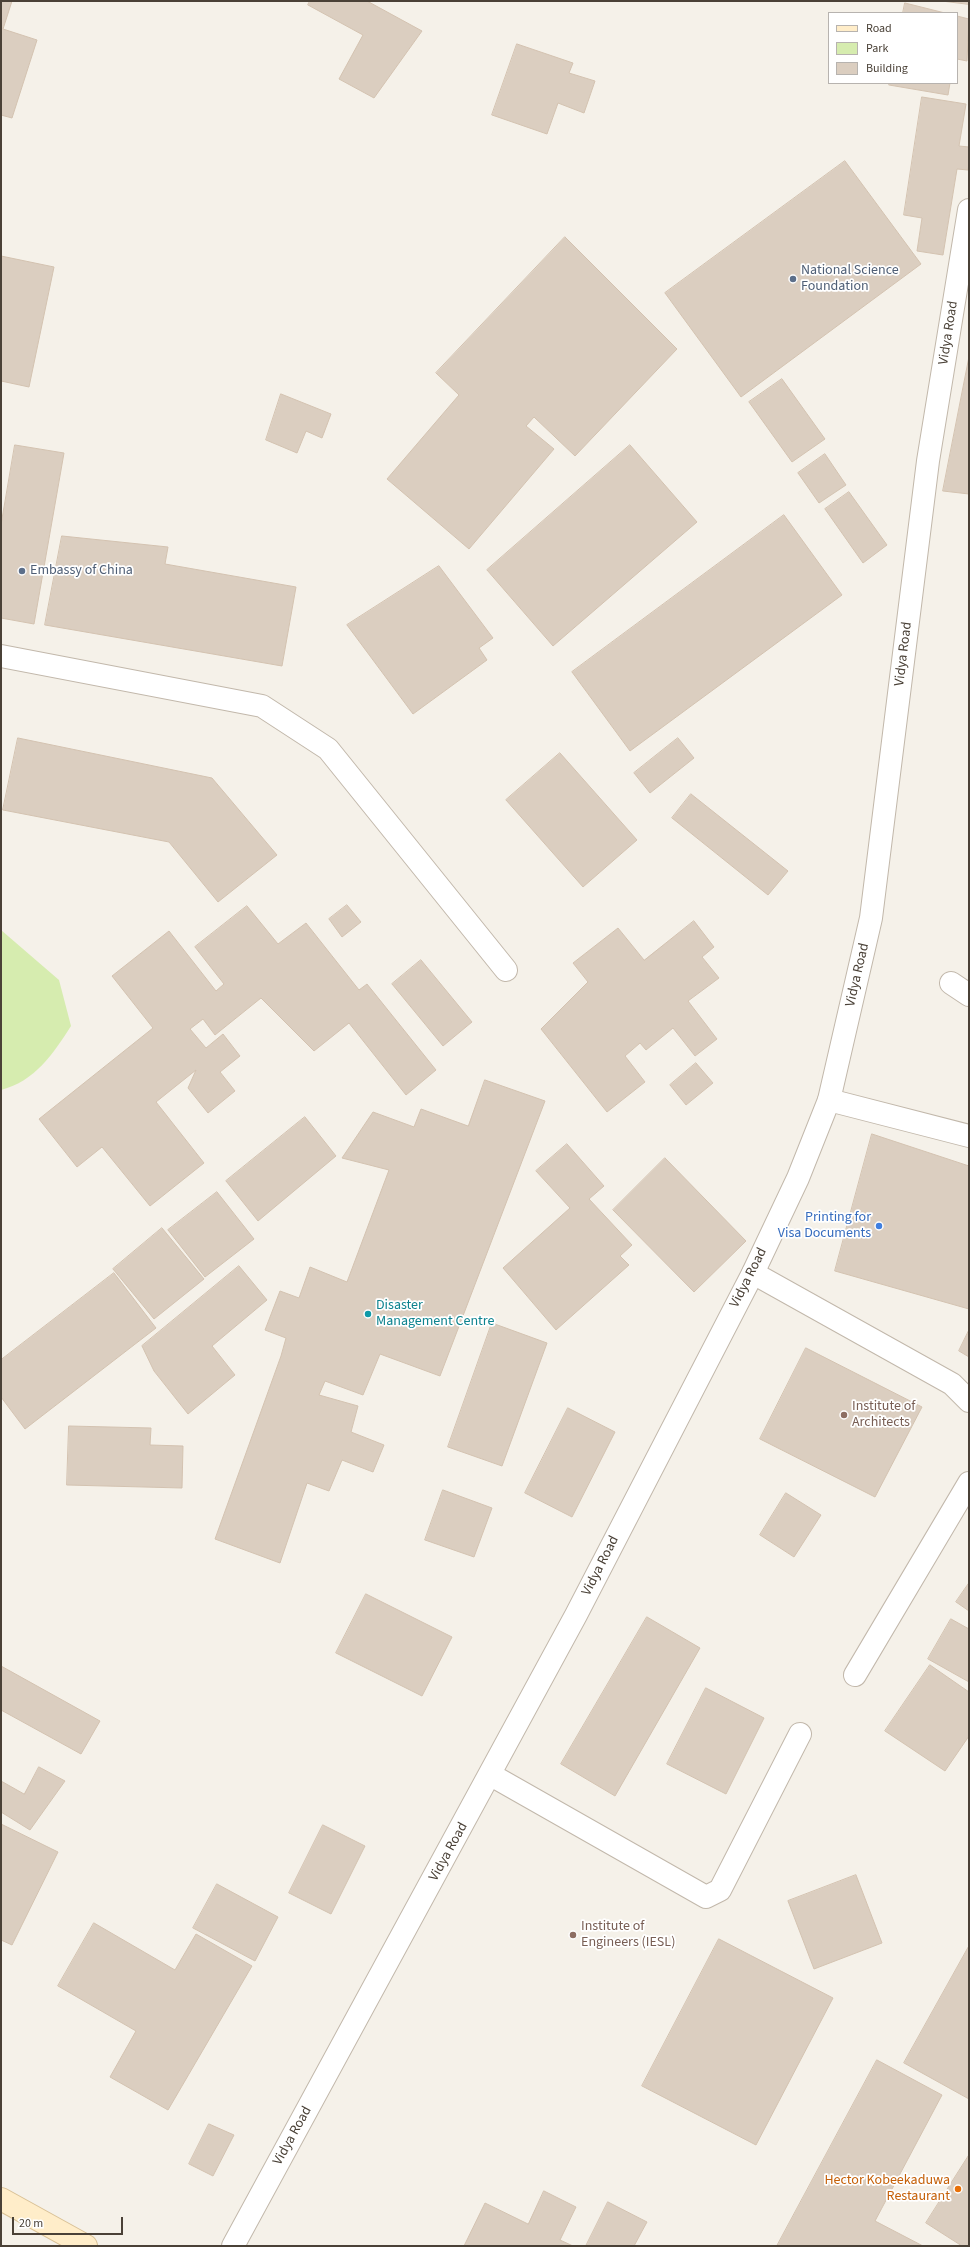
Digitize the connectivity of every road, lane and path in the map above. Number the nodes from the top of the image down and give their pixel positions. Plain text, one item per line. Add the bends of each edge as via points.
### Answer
1 (969, 210) edge
2 (1, 656) edge
3 (506, 970) dead end
4 (952, 983) dead end
5 (969, 995) edge
6 (829, 1100) junction
7 (969, 1136) edge
8 (753, 1272) junction
9 (969, 1401) edge
10 (969, 1482) edge
11 (855, 1675) dead end
12 (800, 1734) dead end
13 (490, 1776) junction
14 (1, 2199) edge
15 (86, 2246) edge
16 (233, 2246) edge

1 - 6 street, Vidya Road via 928,461 871,918
2 - 3 street via 262,706 328,749
4 - 5 street
6 - 7 street
6 - 8 street, Vidya Road via 798,1178
8 - 9 street via 952,1384
8 - 13 street, Vidya Road
10 - 11 street
12 - 13 street via 720,1890 706,1897
13 - 16 street, Vidya Road
14 - 15 main road

